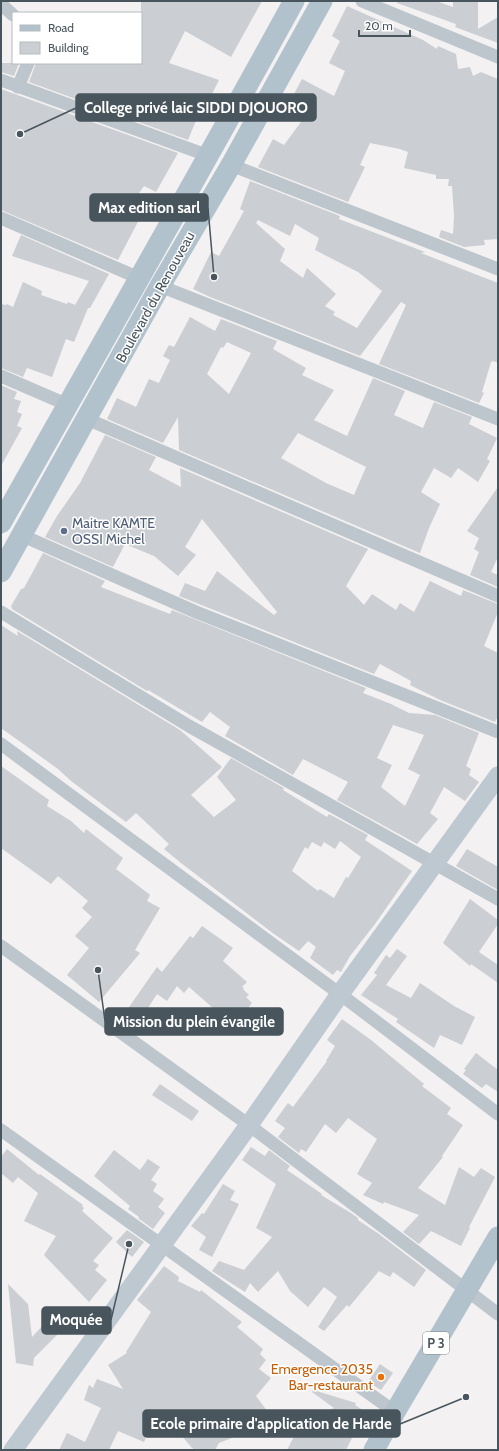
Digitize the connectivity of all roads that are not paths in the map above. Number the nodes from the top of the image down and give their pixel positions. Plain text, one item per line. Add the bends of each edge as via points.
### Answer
1 (294, 1) edge
2 (322, 1) edge
3 (362, 1) edge
4 (1, 4) edge
5 (12, 13) edge
6 (498, 57) edge
7 (28, 64) edge
8 (1, 80) edge
9 (18, 87) junction
10 (209, 156) junction
11 (231, 165) junction
12 (1, 218) edge
13 (498, 269) edge
14 (139, 278) junction
15 (160, 286) junction
16 (1, 376) edge
17 (68, 405) junction
18 (87, 419) junction
19 (498, 419) edge
20 (1, 523) edge
21 (21, 535) junction
22 (1, 572) edge
23 (498, 596) edge
24 (1, 612) edge
25 (498, 732) edge
26 (1, 744) edge
27 (498, 776) edge
28 (436, 863) junction
29 (498, 899) edge
30 (1, 946) edge
31 (340, 994) junction
32 (498, 1114) edge
33 (249, 1125) junction
34 (1, 1130) edge
35 (498, 1237) edge
36 (161, 1245) junction
37 (467, 1290) junction
38 (498, 1314) edge
39 (395, 1412) junction
40 (13, 1450) edge
41 (374, 1450) edge

1 - 10 main road, Boulevard du Renouveau
2 - 11 main road, Boulevard du Renouveau
3 - 6 street
4 - 5 street
7 - 9 street
8 - 9 street
9 - 10 street
10 - 14 main road, Boulevard du Renouveau
11 - 13 street
11 - 15 main road, Boulevard du Renouveau
12 - 14 street
14 - 17 main road, Boulevard du Renouveau
15 - 18 main road, Boulevard du Renouveau
15 - 19 street
16 - 17 street
17 - 20 main road, Boulevard du Renouveau
18 - 21 main road, Boulevard du Renouveau
18 - 23 street
21 - 22 main road, Boulevard du Renouveau
21 - 25 street via 196,612
24 - 28 street via 189,726
26 - 31 street
27 - 28 main road
28 - 29 street
28 - 31 main road
30 - 33 street
31 - 32 street
31 - 33 main road
33 - 36 main road
33 - 37 street
34 - 36 street
35 - 37 main road, P 3
36 - 39 street
36 - 40 main road
37 - 38 street
37 - 39 main road, P 3
39 - 41 main road, P 3

